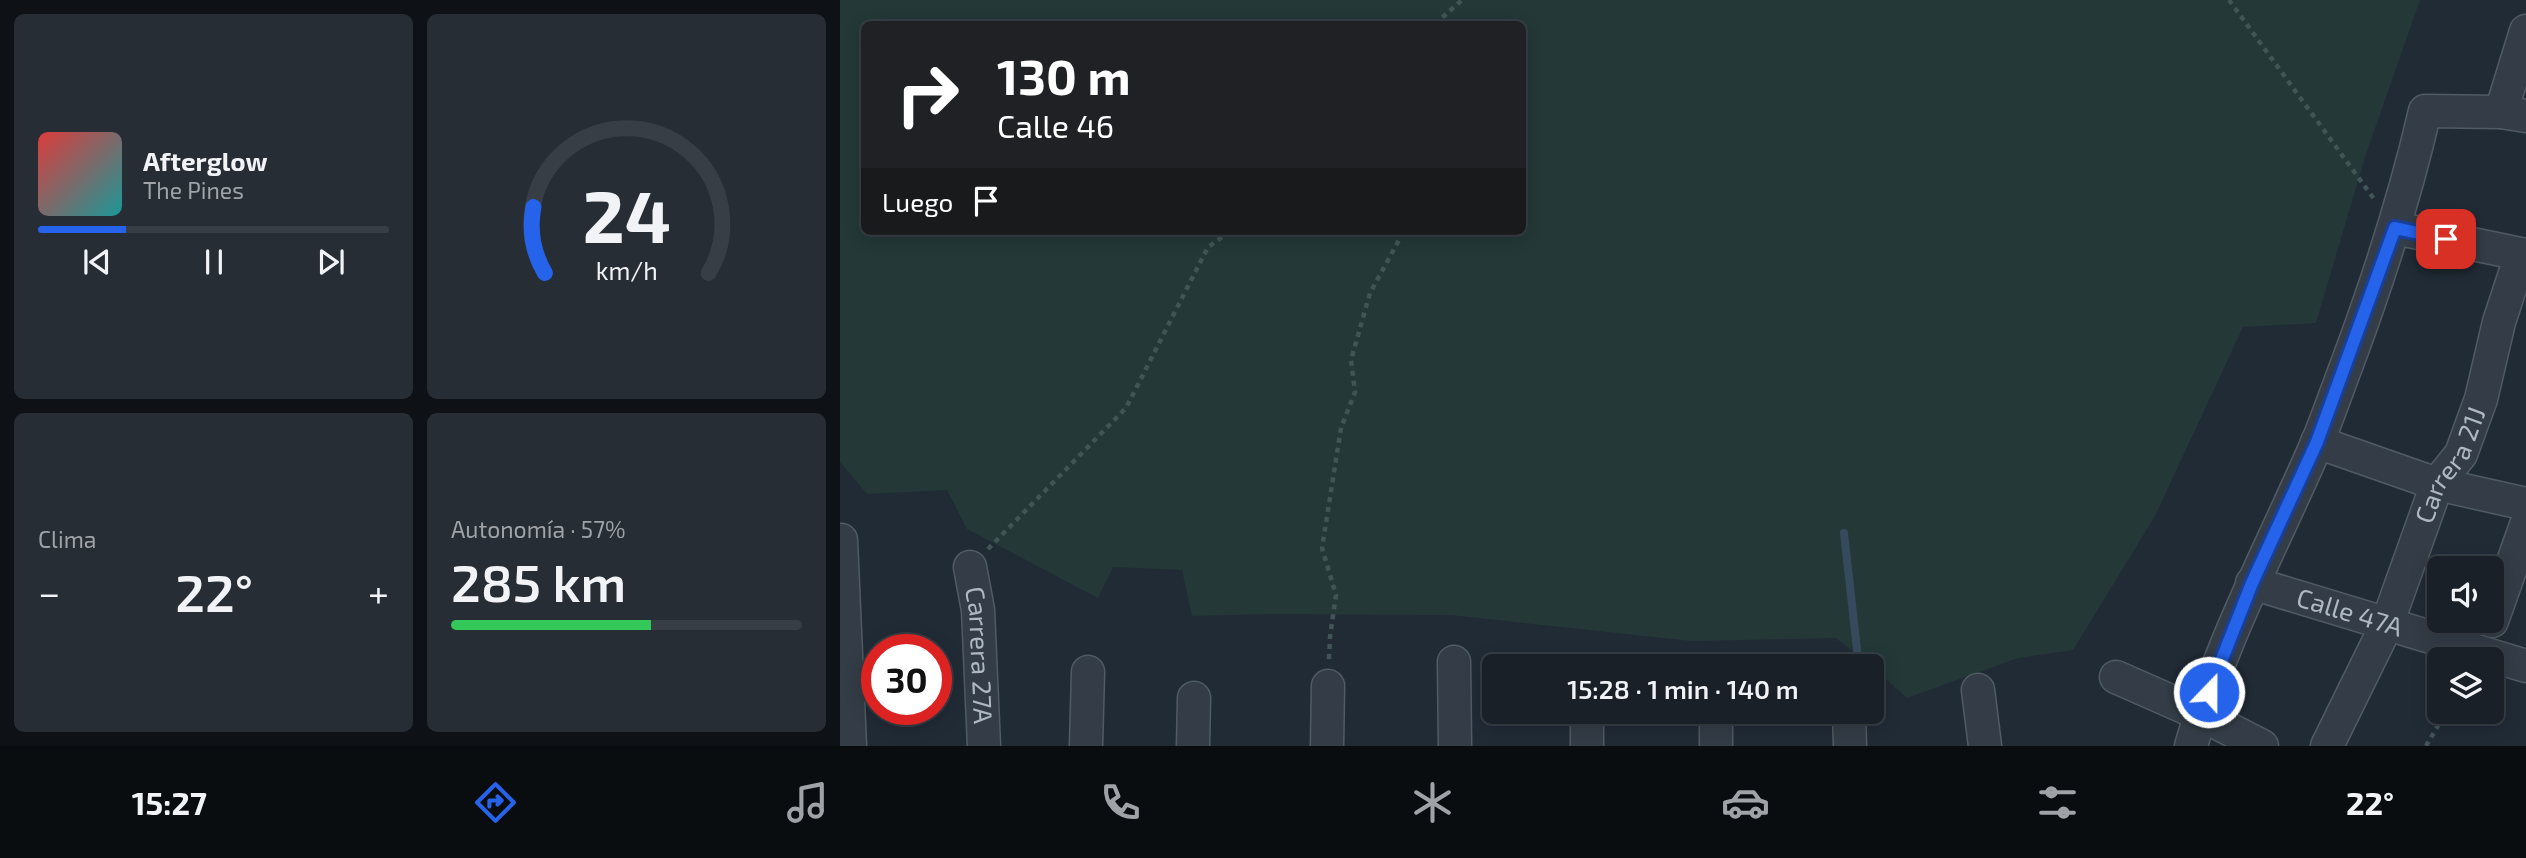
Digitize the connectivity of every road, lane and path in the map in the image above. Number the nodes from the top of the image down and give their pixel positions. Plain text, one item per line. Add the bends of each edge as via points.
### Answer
1 (1462, 0) edge
2 (2229, 0) edge
3 (1438, 21) edge
4 (2526, 31) edge
5 (2514, 114) edge
6 (2395, 228) junction
7 (1225, 235) edge
8 (1402, 235) edge
9 (2524, 255) edge
10 (2317, 442) junction
11 (2437, 484) junction
12 (2526, 504) edge
13 (2526, 525) edge
14 (841, 540) edge
15 (970, 567) joint
16 (2252, 583) junction
17 (2504, 587) edge
18 (2387, 624) junction
19 (2462, 647) edge
20 (2504, 660) edge
21 (1454, 662) dead end
22 (2526, 666) edge
23 (1088, 673) dead end
24 (2116, 677) dead end
25 (1328, 686) joint
26 (1979, 690) dead end
27 (1194, 698) dead end
28 (2200, 714) junction
29 (1587, 724) edge
30 (1716, 724) edge
31 (1849, 724) edge
32 (2439, 724) edge
33 (850, 746) edge
34 (984, 746) edge
35 (1086, 746) edge
36 (1193, 746) edge
37 (1327, 746) edge
38 (1455, 746) edge
39 (1587, 746) edge
40 (1716, 746) edge
41 (1850, 746) edge
42 (1985, 746) edge
43 (2191, 746) edge
44 (2262, 746) edge
45 (2326, 746) edge
46 (2427, 746) edge

1 - 3 path
2 - 6 path
4 - 5 street
5 - 6 street via 2425,111
6 - 9 street
6 - 10 street
7 - 15 path via 1208,247 1126,408
8 - 25 path via 1370,293 1351,360 1355,392 1341,428 1322,548 1336,595
9 - 11 street, Carrera 21J via 2499,322 2481,400 2461,454
10 - 11 street
10 - 16 street
11 - 12 street
11 - 18 street, Carrera 21J
13 - 17 street
14 - 33 street
15 - 34 street, Carrera 27A via 978,610
16 - 18 street, Calle 47A
16 - 28 street
18 - 19 street, Calle 47A
18 - 45 street, Carrera 21J
20 - 22 street, Calle 47A
21 - 38 street
23 - 35 street
24 - 28 street
25 - 37 street
26 - 42 street
27 - 36 street
28 - 43 street
28 - 44 street
29 - 39 street
30 - 40 street
31 - 41 street
32 - 46 path

